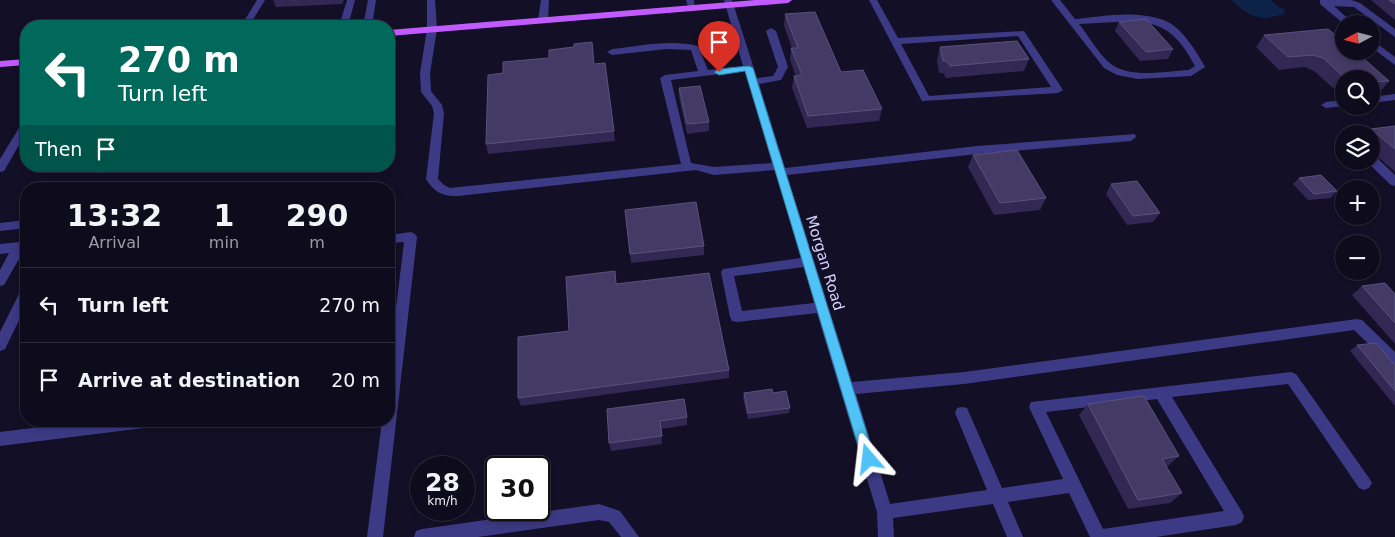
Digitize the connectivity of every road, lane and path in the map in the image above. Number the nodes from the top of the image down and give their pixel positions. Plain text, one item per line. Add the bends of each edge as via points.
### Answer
1 (260, 0) edge
2 (351, 0) edge
3 (372, 0) edge
4 (431, 0) edge
5 (545, 0) edge
6 (788, 0) edge
7 (873, 0) edge
8 (1055, 0) edge
9 (1351, 1) edge
10 (729, 2) edge
11 (1324, 2) edge
12 (691, 4) edge
13 (1339, 15) edge
14 (248, 20) edge
15 (345, 20) edge
16 (368, 20) edge
17 (543, 20) junction
18 (1073, 22) junction
19 (432, 29) junction
20 (395, 32) edge
21 (771, 32) dead end
22 (1395, 34) edge
23 (896, 41) junction
24 (1380, 50) edge
25 (612, 52) dead end
26 (20, 62) edge
27 (1395, 62) edge
28 (0, 64) edge
29 (749, 68) junction
30 (704, 74) junction
31 (753, 82) junction
32 (1395, 97) edge
33 (1380, 99) edge
34 (1335, 104) edge
35 (1326, 105) dead end
36 (1395, 130) edge
37 (1380, 132) edge
38 (20, 135) edge
39 (1131, 136) dead end
40 (687, 167) junction
41 (1380, 167) edge
42 (0, 168) edge
43 (780, 169) junction
44 (1395, 182) edge
45 (20, 225) edge
46 (0, 227) edge
47 (395, 238) edge
48 (20, 247) edge
49 (0, 249) edge
50 (20, 251) edge
51 (808, 262) junction
52 (0, 281) edge
53 (20, 306) edge
54 (822, 307) junction
55 (0, 345) edge
56 (395, 360) edge
57 (1395, 361) edge
58 (847, 389) junction
59 (1161, 392) junction
60 (962, 413) dead end
61 (96, 427) edge
62 (387, 427) edge
63 (0, 439) edge
64 (1364, 483) dead end
65 (1073, 485) junction
66 (997, 496) junction
67 (885, 512) junction
68 (375, 537) edge
69 (422, 537) edge
70 (630, 537) edge
71 (886, 537) edge
72 (1015, 537) edge
73 (1098, 537) edge
74 (1103, 537) edge

1 - 14 street
2 - 15 street
3 - 16 street
4 - 19 street
5 - 17 street
6 - 10 main road
7 - 23 street
8 - 18 street
9 - 11 street
9 - 22 street
10 - 12 main road
10 - 29 street, Morgan Road
11 - 13 street
12 - 17 main road
17 - 19 main road
18 - 18 street via 1107,66 1121,73 1138,76 1191,73 1200,67 1165,25 1128,18
19 - 20 main road
19 - 40 street via 425,73 426,92 437,105 439,113 432,179 443,191
21 - 31 street via 783,67 777,78
23 - 23 street via 926,99 1058,90 1021,33
24 - 27 street
25 - 30 street via 691,46 698,54
26 - 28 main road
29 - 30 street
29 - 31 street, Morgan Road
30 - 40 street via 666,78
31 - 43 street, Morgan Road
32 - 33 street
34 - 35 street
36 - 37 street
38 - 42 street
39 - 43 street
40 - 43 street via 714,171
41 - 44 street
43 - 51 street, Morgan Road
45 - 46 street
47 - 56 street via 411,237
48 - 49 street
50 - 52 street
51 - 54 street, Morgan Road
51 - 54 street via 727,272 737,317
53 - 55 street
54 - 58 street, Morgan Road
57 - 58 street via 1357,324 964,378
58 - 67 street, Morgan Road
59 - 64 street via 1290,378
59 - 65 street via 1036,407
59 - 74 street via 1236,517
60 - 66 street
61 - 63 street
62 - 68 street
65 - 66 street
65 - 73 street
66 - 67 street
66 - 72 street
67 - 71 street, Morgan Road
69 - 70 street via 599,512 614,516

